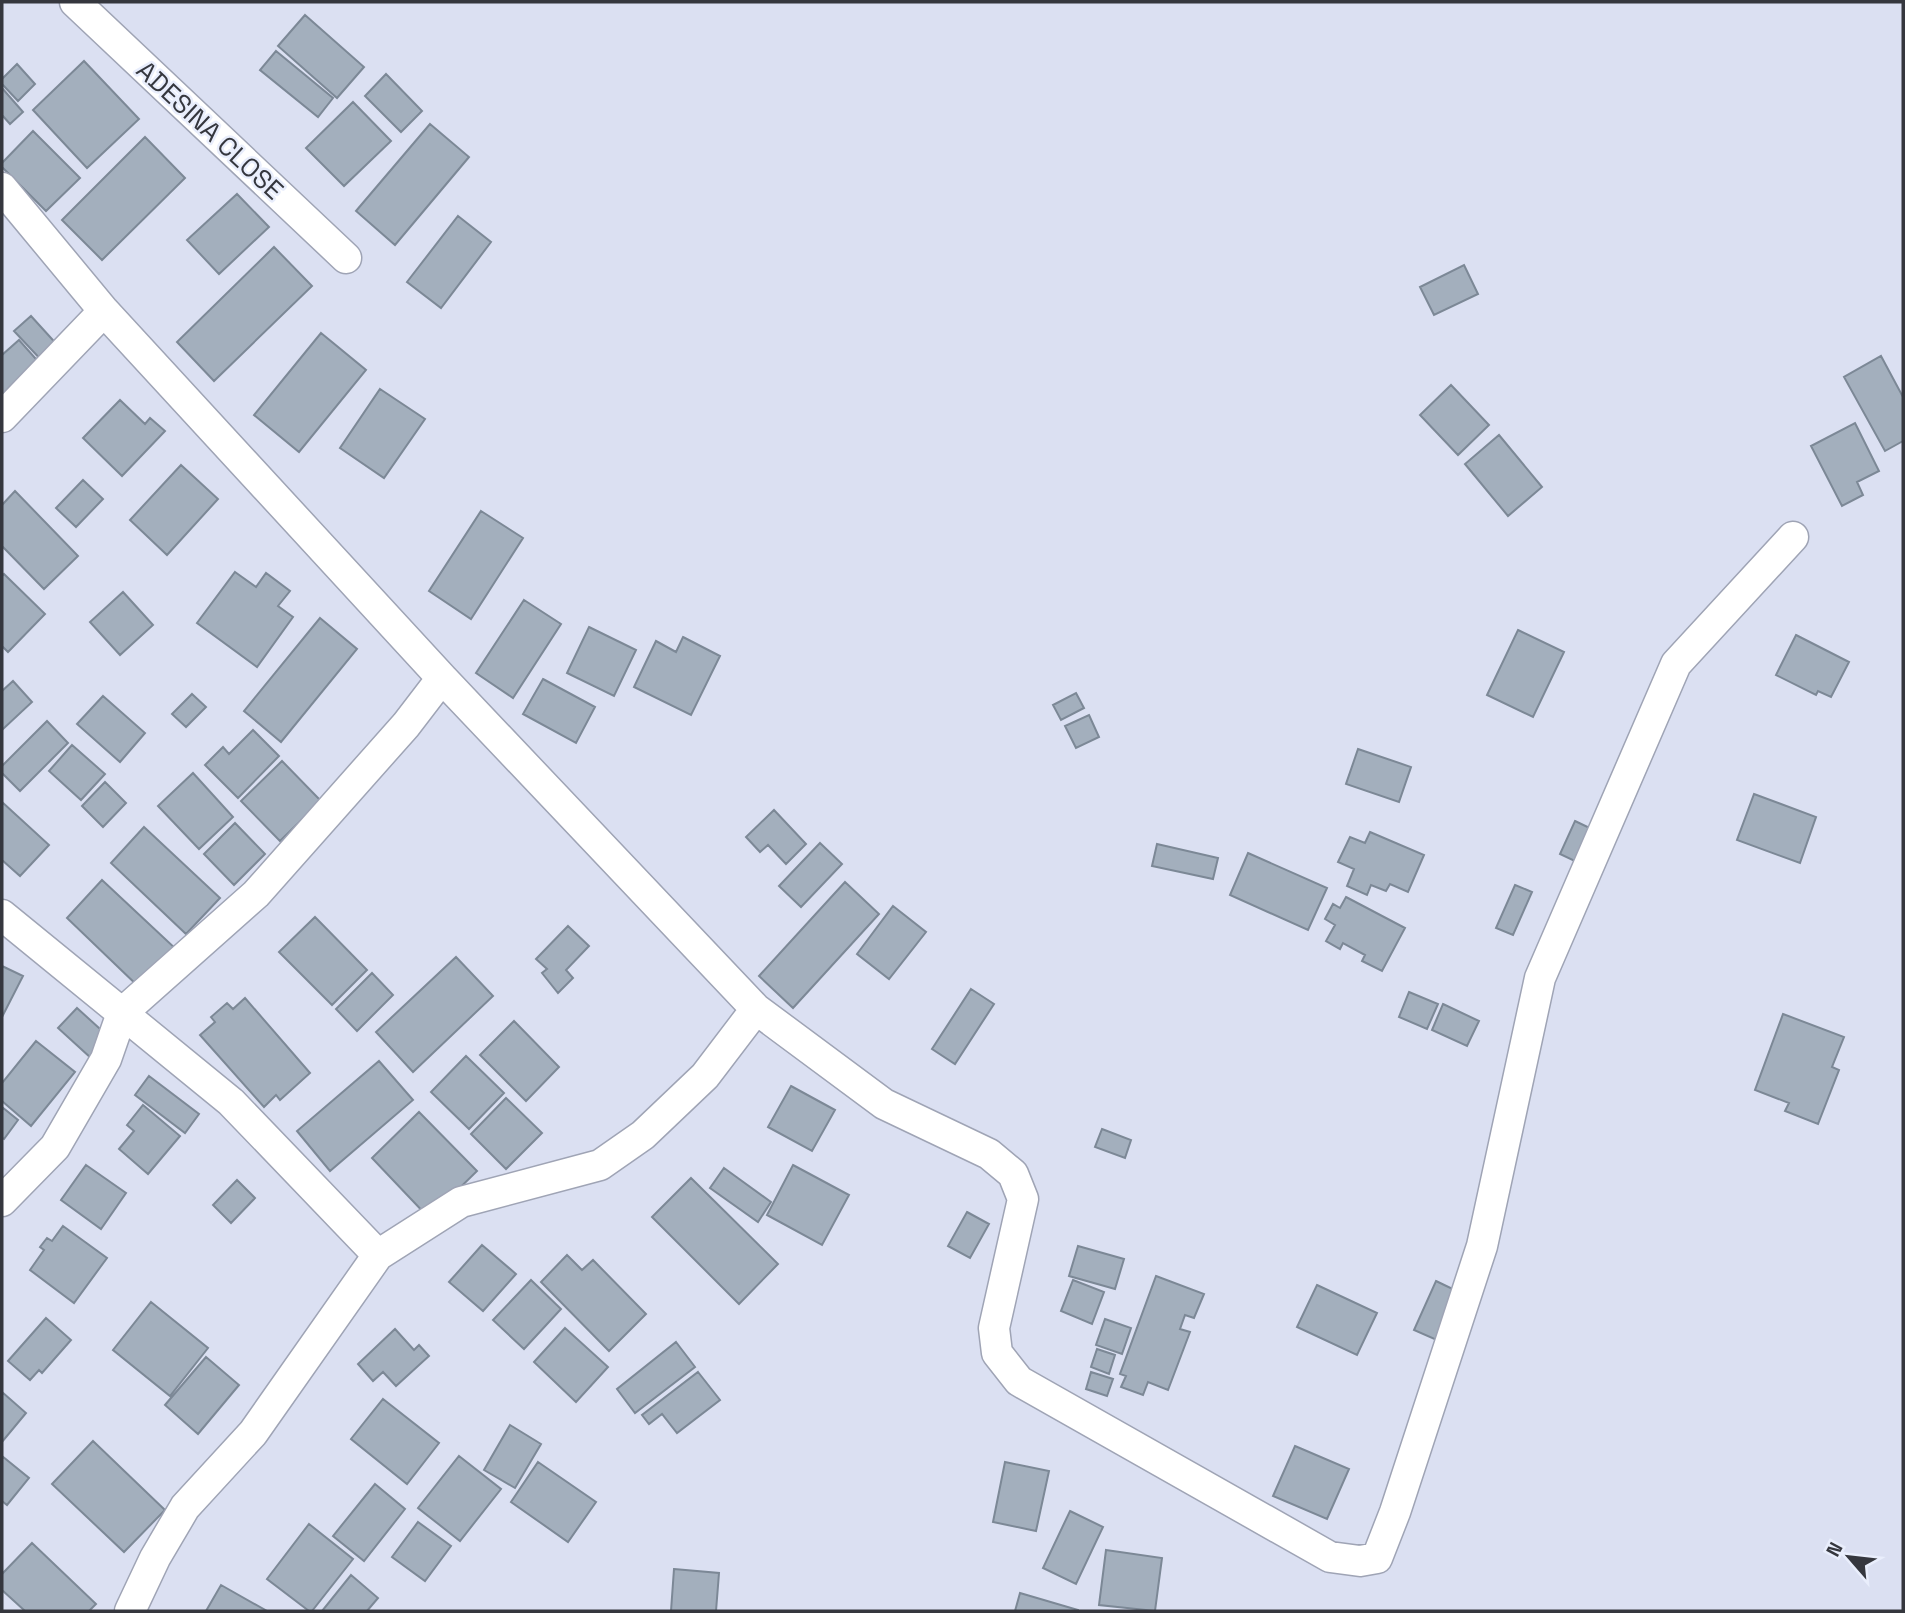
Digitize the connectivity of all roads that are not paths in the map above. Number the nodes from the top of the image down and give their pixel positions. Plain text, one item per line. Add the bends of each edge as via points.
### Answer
1 (75, 2) edge
2 (2, 188) edge
3 (345, 258) dead end
4 (104, 311) junction
5 (2, 417) edge
6 (1793, 537) dead end
7 (442, 678) junction
8 (2, 915) edge
9 (756, 1009) junction
10 (122, 1013) junction
11 (2, 1201) edge
12 (379, 1255) junction
13 (130, 1611) edge

1 - 3 street, ADESINA CLOSE
2 - 4 street
4 - 5 street
4 - 7 street
6 - 9 street via 1676,664 1540,978 1482,1246 1377,1558 1330,1557 1018,1381 997,1353 994,1328 1023,1199 1013,1174 989,1154 884,1104
7 - 9 street
7 - 10 street via 256,894
8 - 10 street
9 - 12 street via 705,1076 643,1135 600,1165 461,1202
10 - 11 street via 106,1059 55,1147
10 - 12 street via 231,1102
12 - 13 street via 253,1433 186,1507

